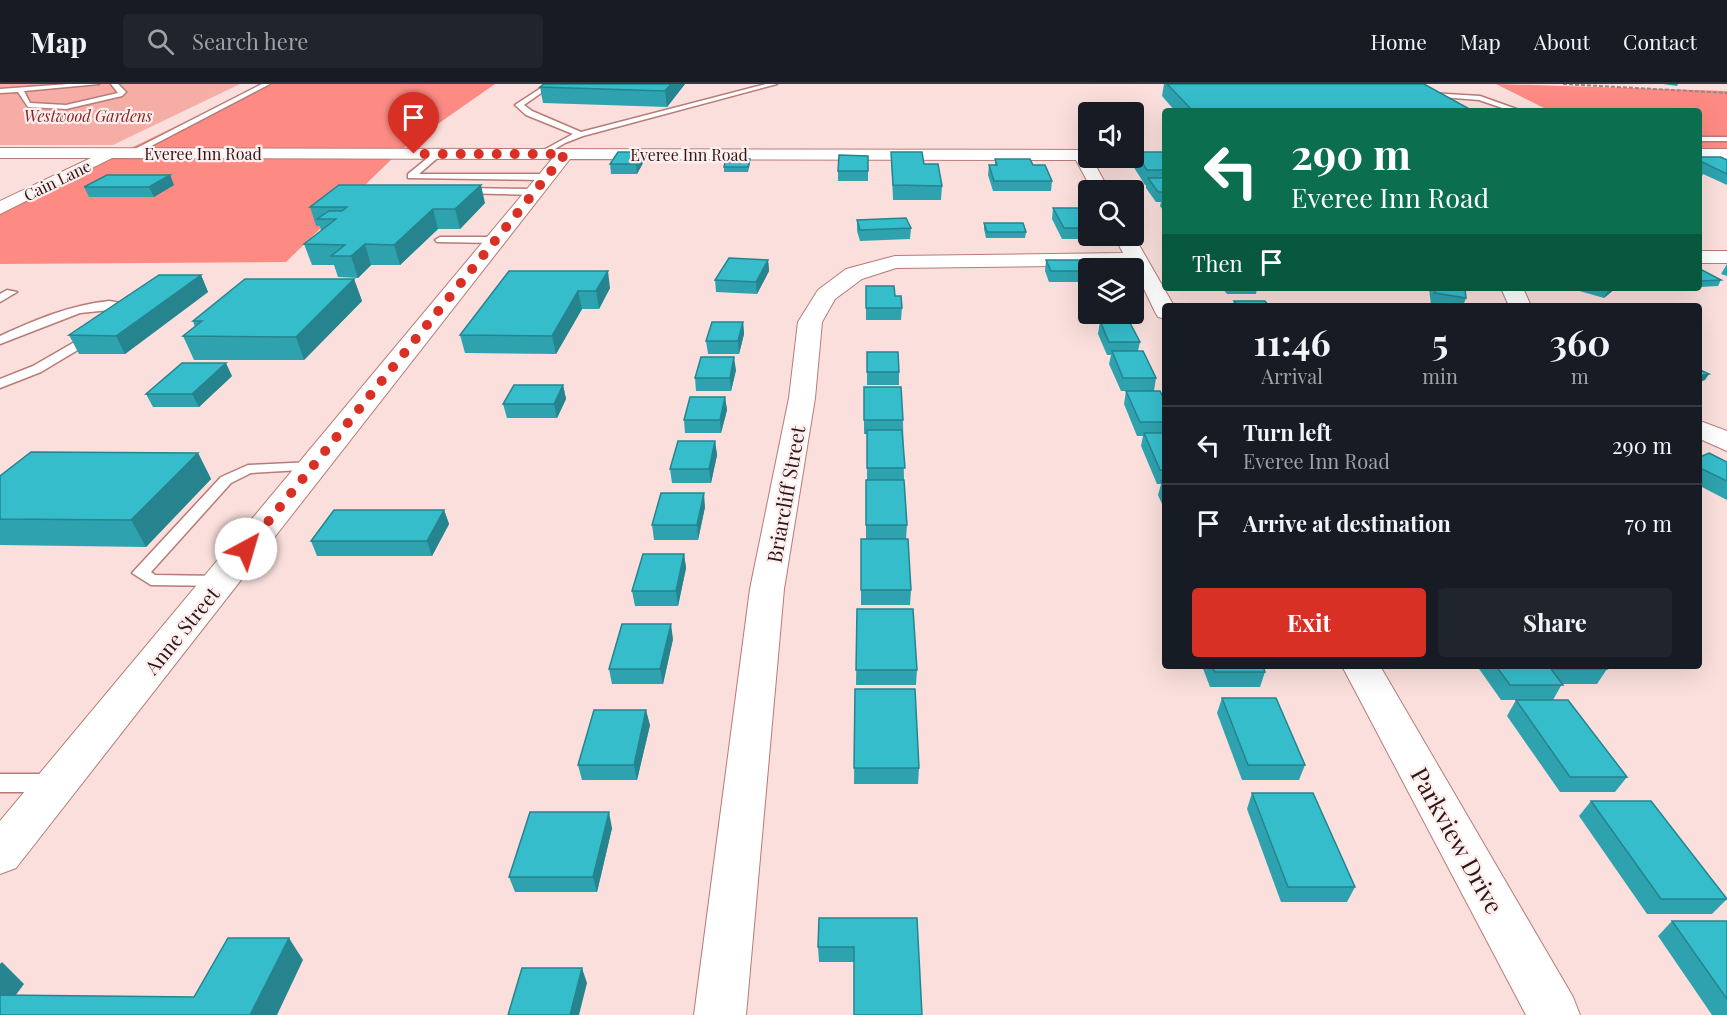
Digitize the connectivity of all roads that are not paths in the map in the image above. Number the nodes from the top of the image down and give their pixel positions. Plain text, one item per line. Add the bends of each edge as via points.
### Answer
1 (96, 84) edge
2 (114, 84) edge
3 (267, 84) edge
4 (551, 84) edge
5 (774, 84) edge
6 (20, 90) junction
7 (0, 91) edge
8 (1430, 96) edge
9 (1508, 108) edge
10 (1702, 139) edge
11 (1727, 139) edge
12 (0, 153) edge
13 (122, 153) junction
14 (438, 154) junction
15 (1702, 154) edge
16 (1727, 154) edge
17 (1078, 155) edge
18 (554, 162) junction
19 (411, 176) junction
20 (403, 184) edge
21 (452, 191) edge
22 (0, 208) edge
23 (440, 240) dead end
24 (496, 240) junction
25 (1130, 248) edge
26 (1702, 257) edge
27 (1727, 257) edge
28 (10, 292) dead end
29 (0, 299) edge
30 (1162, 305) edge
31 (0, 340) edge
32 (0, 384) edge
33 (1702, 430) edge
34 (1727, 442) edge
35 (313, 466) junction
36 (219, 582) junction
37 (1363, 669) edge
38 (0, 783) edge
39 (57, 783) junction
40 (0, 854) edge
41 (720, 1015) edge
42 (1554, 1015) edge

1 - 6 lane
2 - 6 lane via 123,92 120,95 66,107 28,105
3 - 13 lane
4 - 18 lane via 519,105 529,113
5 - 18 lane
6 - 7 lane
8 - 9 lane via 1480,99
10 - 11 lane
12 - 13 street, Everee Inn Road
13 - 14 street, Everee Inn Road
13 - 22 street, Cain Lane
14 - 18 street, Everee Inn Road
14 - 19 lane
15 - 16 street
17 - 18 street, Everee Inn Road
18 - 19 lane
18 - 21 lane
18 - 24 street, Anne Street
19 - 20 lane
23 - 24 lane
24 - 35 street, Anne Street
25 - 30 street
25 - 41 street, Briarcliff Street via 895,262 854,274 826,295 810,322 802,398 767,589
26 - 27 street
28 - 29 lane
31 - 32 lane via 78,311 113,304 125,309 67,352
33 - 34 street
35 - 36 street, Anne Street
35 - 36 lane via 248,469 226,480 141,573 151,580
36 - 39 street, Anne Street
37 - 42 street, Parkview Drive
38 - 39 lane
39 - 40 street, Anne Street

